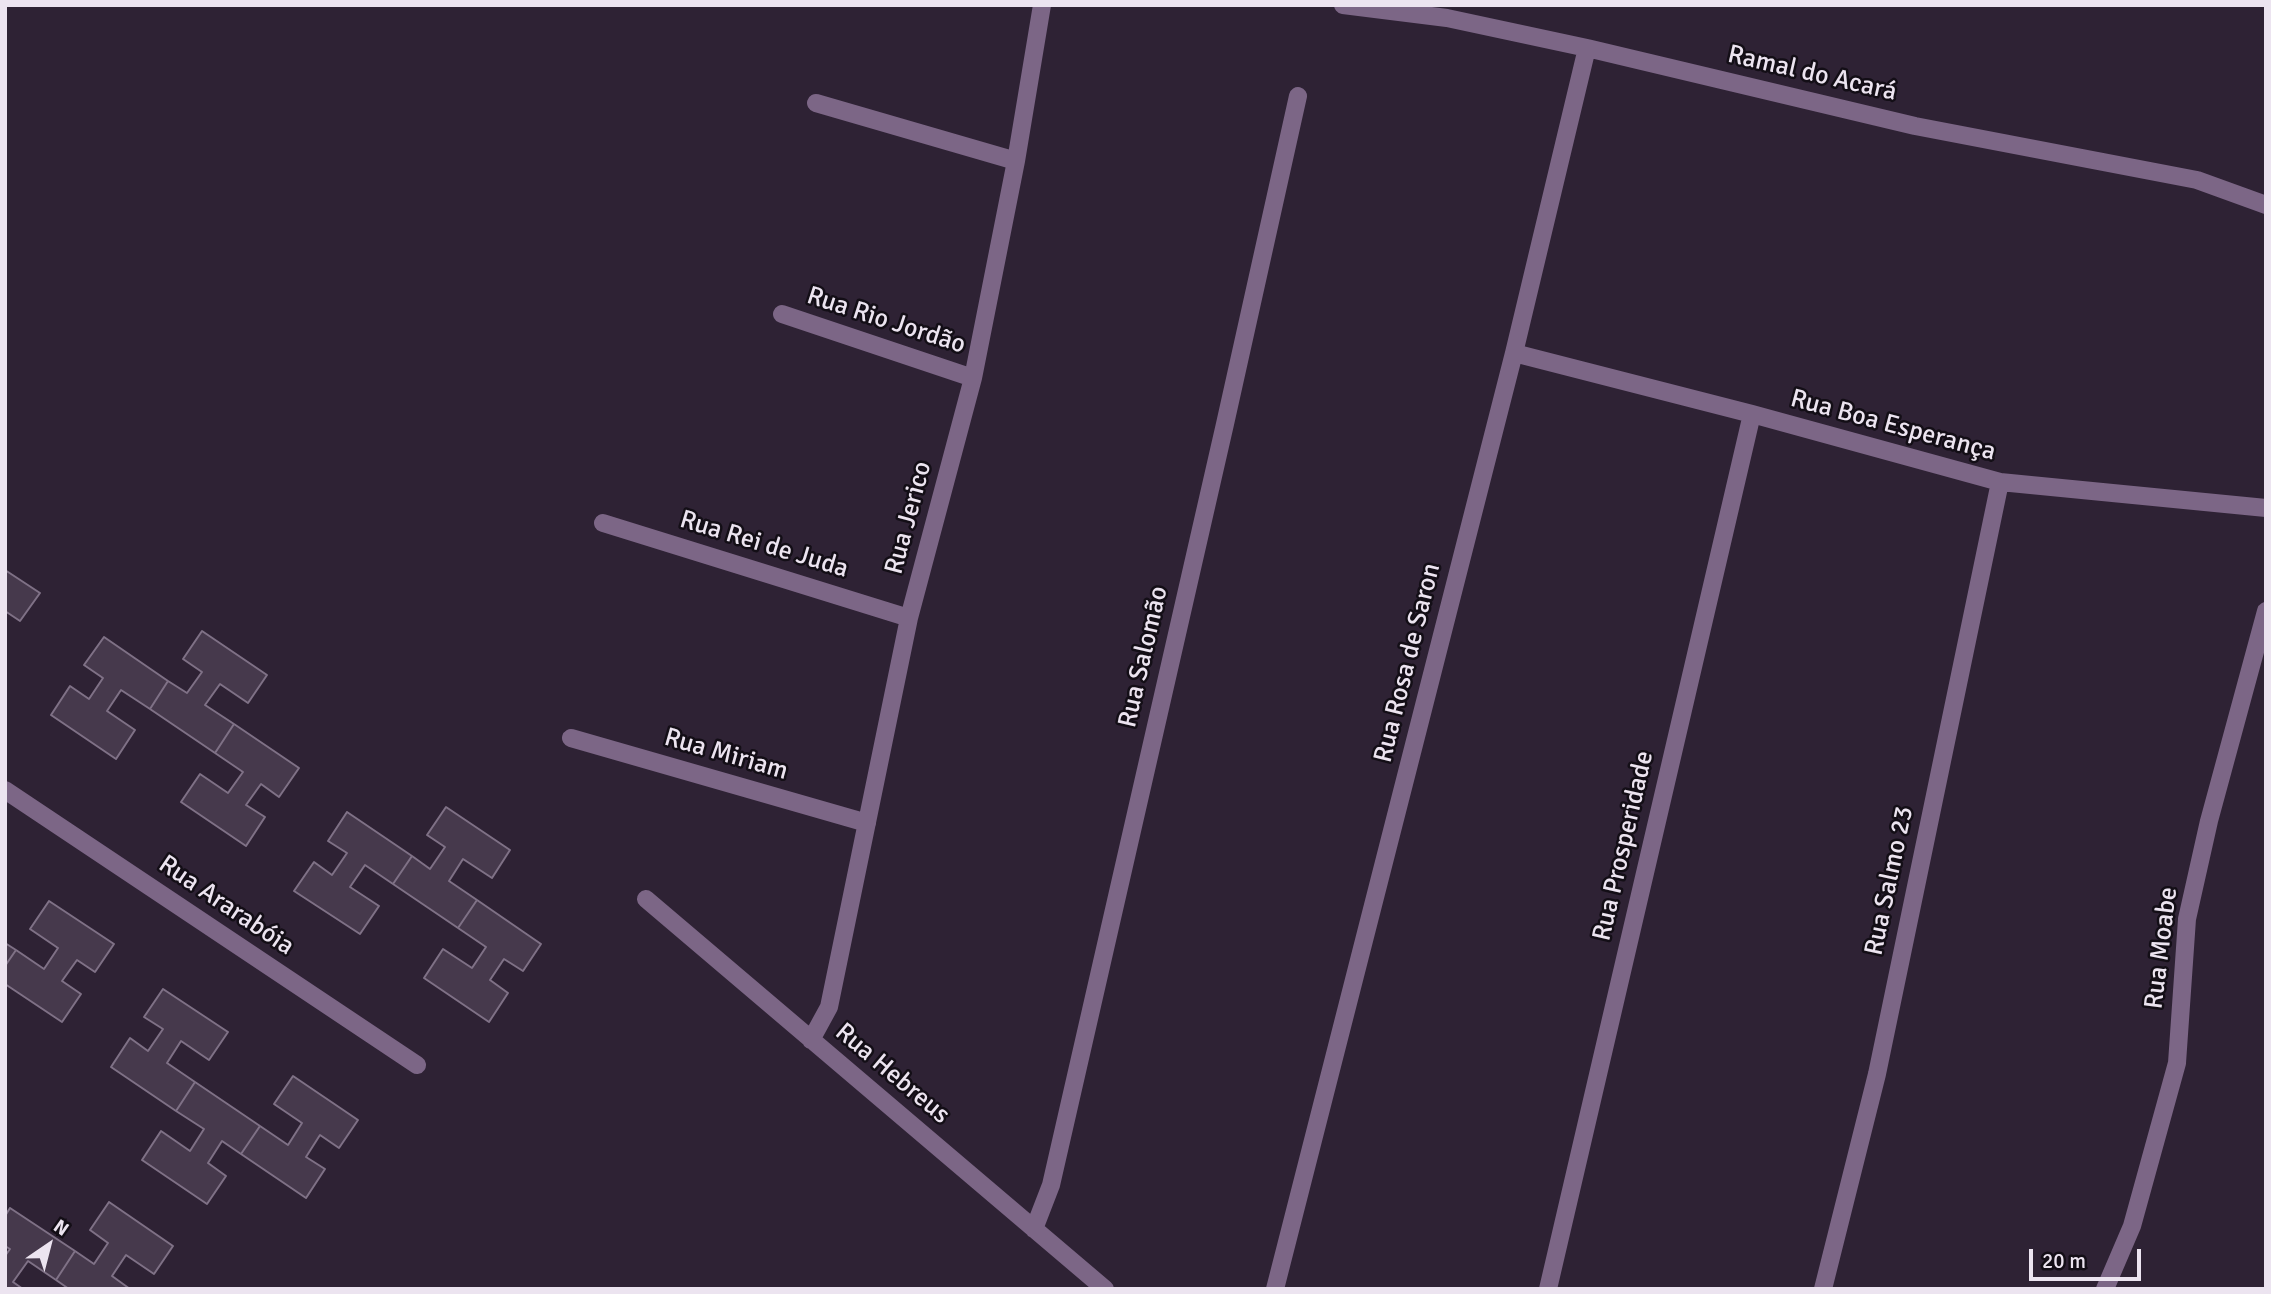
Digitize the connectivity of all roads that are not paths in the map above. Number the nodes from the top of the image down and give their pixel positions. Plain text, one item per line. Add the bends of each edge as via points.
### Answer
1 (1042, 5) edge
2 (1343, 5) edge
3 (1587, 48) junction
4 (1298, 96) dead end
5 (816, 103) dead end
6 (1016, 161) junction
7 (2266, 205) edge
8 (782, 314) dead end
9 (1514, 354) junction
10 (973, 378) junction
11 (1752, 414) junction
12 (2000, 482) junction
13 (2266, 508) edge
14 (603, 523) dead end
15 (2266, 611) edge
16 (909, 618) junction
17 (571, 738) dead end
18 (5, 790) edge
19 (867, 823) junction
20 (646, 899) dead end
21 (811, 1040) junction
22 (417, 1065) dead end
23 (1034, 1229) junction
24 (1105, 1289) edge
25 (1275, 1289) edge
26 (1548, 1289) edge
27 (1823, 1289) edge
28 (2105, 1289) edge

1 - 6 street, Rua Jerico
2 - 3 street, Ramal do Acará via 1447,18
3 - 7 street, Ramal do Acará via 1915,126 2197,180
3 - 9 street, Rua Rosa de Saron
4 - 23 street, Rua Salomão via 1051,1185
5 - 6 street
6 - 10 street, Rua Jerico
8 - 10 street, Rua Rio Jordão
9 - 11 street, Rua Boa Esperança
9 - 25 street, Rua Rosa de Saron
10 - 16 street, Rua Jerico
11 - 12 street, Rua Boa Esperança
11 - 26 street, Rua Prosperidade
12 - 13 street, Rua Boa Esperança
12 - 27 street, Rua Salmo 23 via 1877,1074
14 - 16 street, Rua Rei de Juda
15 - 28 street, Rua Moabe via 2208,821 2188,919 2177,1063 2132,1226
16 - 19 street, Rua Jerico
17 - 19 street, Rua Miriam
18 - 22 street, Rua Ararabóia
19 - 21 street, Rua Jerico via 829,1007
20 - 21 street, Rua Hebreus
21 - 23 street, Rua Hebreus
23 - 24 street, Rua Hebreus

